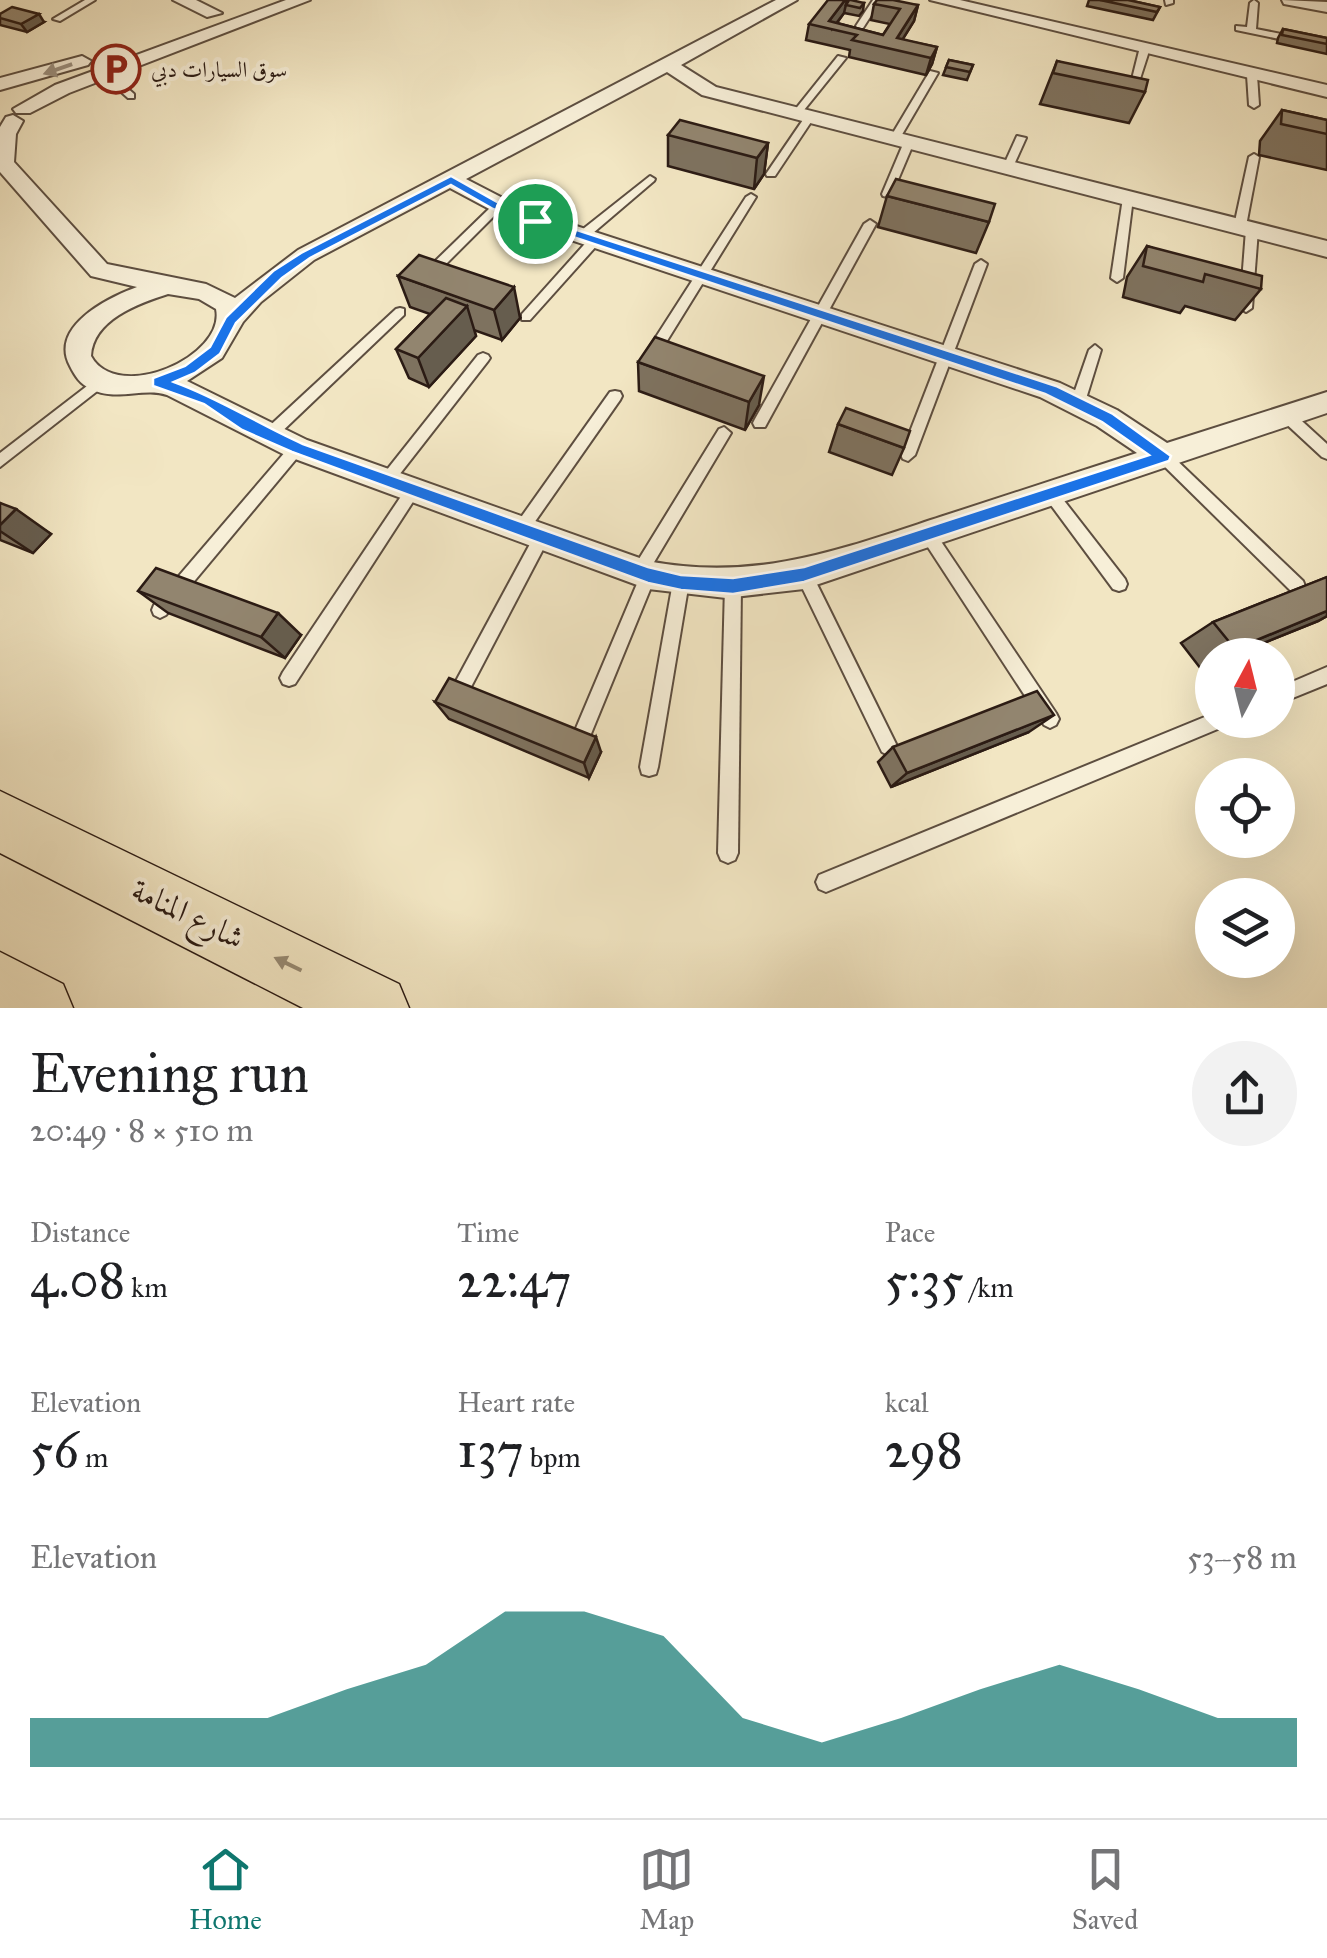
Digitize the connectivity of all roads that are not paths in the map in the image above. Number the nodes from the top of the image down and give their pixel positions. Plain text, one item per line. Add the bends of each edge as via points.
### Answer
1 (91, 0) edge
2 (181, 0) edge
3 (249, 0) edge
4 (302, 0) edge
5 (788, 0) edge
6 (877, 0) edge
7 (938, 0) edge
8 (1290, 0) edge
9 (1254, 3) dead end
10 (1327, 7) edge
11 (213, 13) junction
12 (57, 19) dead end
13 (860, 26) edge
14 (1239, 28) dead end
15 (165, 30) dead end
16 (1251, 30) junction
17 (132, 42) dead end
18 (1327, 46) edge
19 (1144, 51) junction
20 (841, 58) dead end
21 (670, 66) junction
22 (105, 72) junction
23 (933, 73) edge
24 (1252, 75) junction
25 (0, 84) edge
26 (1133, 85) edge
27 (1327, 91) edge
28 (131, 96) dead end
29 (1254, 105) dead end
30 (804, 115) junction
31 (12, 120) edge
32 (1021, 138) dead end
33 (902, 140) junction
34 (1254, 156) dead end
35 (2, 160) edge
36 (1008, 167) junction
37 (772, 174) edge
38 (451, 180) junction
39 (650, 180) dead end
40 (887, 194) edge
41 (751, 197) dead end
42 (1128, 198) junction
43 (497, 207) junction
44 (870, 224) dead end
45 (1246, 228) junction
46 (588, 238) junction
47 (1327, 249) edge
48 (306, 256) junction
49 (981, 264) dead end
50 (99, 270) junction
51 (701, 275) junction
52 (1117, 278) dead end
53 (168, 286) junction
54 (417, 286) edge
55 (202, 288) junction
56 (1246, 308) edge
57 (400, 312) dead end
58 (820, 314) junction
59 (526, 317) dead end
60 (230, 320) junction
61 (90, 325) junction
62 (215, 350) junction
63 (1095, 350) dead end
64 (946, 354) junction
65 (651, 356) edge
66 (483, 358) dead end
67 (100, 382) junction
68 (158, 382) junction
69 (615, 396) dead end
70 (1078, 402) junction
71 (1327, 402) edge
72 (231, 412) junction
73 (1287, 416) junction
74 (760, 423) dead end
75 (724, 433) dead end
76 (268, 436) junction
77 (298, 448) junction
78 (1327, 453) edge
79 (908, 455) edge
80 (1163, 456) junction
81 (0, 461) edge
82 (400, 485) junction
83 (1050, 493) junction
84 (532, 532) junction
85 (928, 533) junction
86 (644, 574) junction
87 (804, 574) junction
88 (681, 582) junction
89 (1119, 584) dead end
90 (733, 586) junction
91 (1297, 586) edge
92 (160, 610) edge
93 (1327, 676) edge
94 (289, 678) dead end
95 (1295, 689) edge
96 (452, 704) edge
97 (1050, 719) edge
98 (1195, 730) edge
99 (580, 740) edge
100 (888, 746) dead end
101 (649, 767) dead end
102 (0, 821) edge
103 (728, 853) dead end
104 (826, 882) dead end
105 (0, 986) edge
106 (39, 1008) edge
107 (375, 1008) edge

1 - 12 lane
2 - 11 street
3 - 11 street
4 - 22 street
5 - 21 street
6 - 13 lane
7 - 19 street
8 - 10 street
9 - 16 lane
11 - 15 street
14 - 16 lane
16 - 18 lane
17 -> 25 street
19 - 24 street
19 - 26 lane
20 - 30 lane
21 - 30 street via 710,90
21 - 38 street
22 - 28 lane
22 - 31 street
23 - 33 lane
24 - 27 street
24 - 29 lane
25 - 31 street via 26,100
30 - 33 street
30 - 37 lane
31 - 35 street
32 - 36 lane
33 - 36 street
33 - 40 lane
34 - 45 lane
35 - 50 street
36 - 42 street
38 - 43 street
38 - 48 street
39 - 46 lane
41 - 51 lane
42 - 45 street
42 - 52 lane
43 - 46 street
43 - 54 lane
44 - 58 lane
45 - 47 street
45 - 56 lane
46 - 51 street
46 - 59 lane
48 - 55 street
48 - 60 street
49 - 64 lane
50 - 53 street
50 - 61 street
51 - 58 street
51 - 65 lane
53 - 55 street
53 - 61 street via 124,299
55 - 60 street via 228,306
57 - 76 lane
58 - 64 street
58 - 74 lane
60 - 62 street
61 - 67 street via 79,358
62 - 68 street via 190,370
62 - 72 street
63 - 70 lane
64 - 70 street
64 - 79 lane
66 - 82 lane
67 - 68 street
67 - 81 lane
68 - 72 street
69 - 84 lane
70 - 80 street
71 - 73 street
72 - 76 street
73 - 78 lane
73 - 80 street
75 - 86 lane
76 - 77 street
77 - 82 street
77 - 92 lane
80 - 83 street
80 - 91 lane
82 - 84 street
82 - 94 lane
83 - 85 street
83 - 89 lane
84 - 86 street
84 - 96 lane
85 - 87 street
85 - 97 lane
86 - 88 street
86 - 99 lane
87 - 90 street
87 - 100 lane
88 - 90 street
88 - 101 lane
90 - 103 lane
93 - 95 lane
98 - 104 lane
107 -> 102 main road, شارع المنامة
105 - 106 main road

